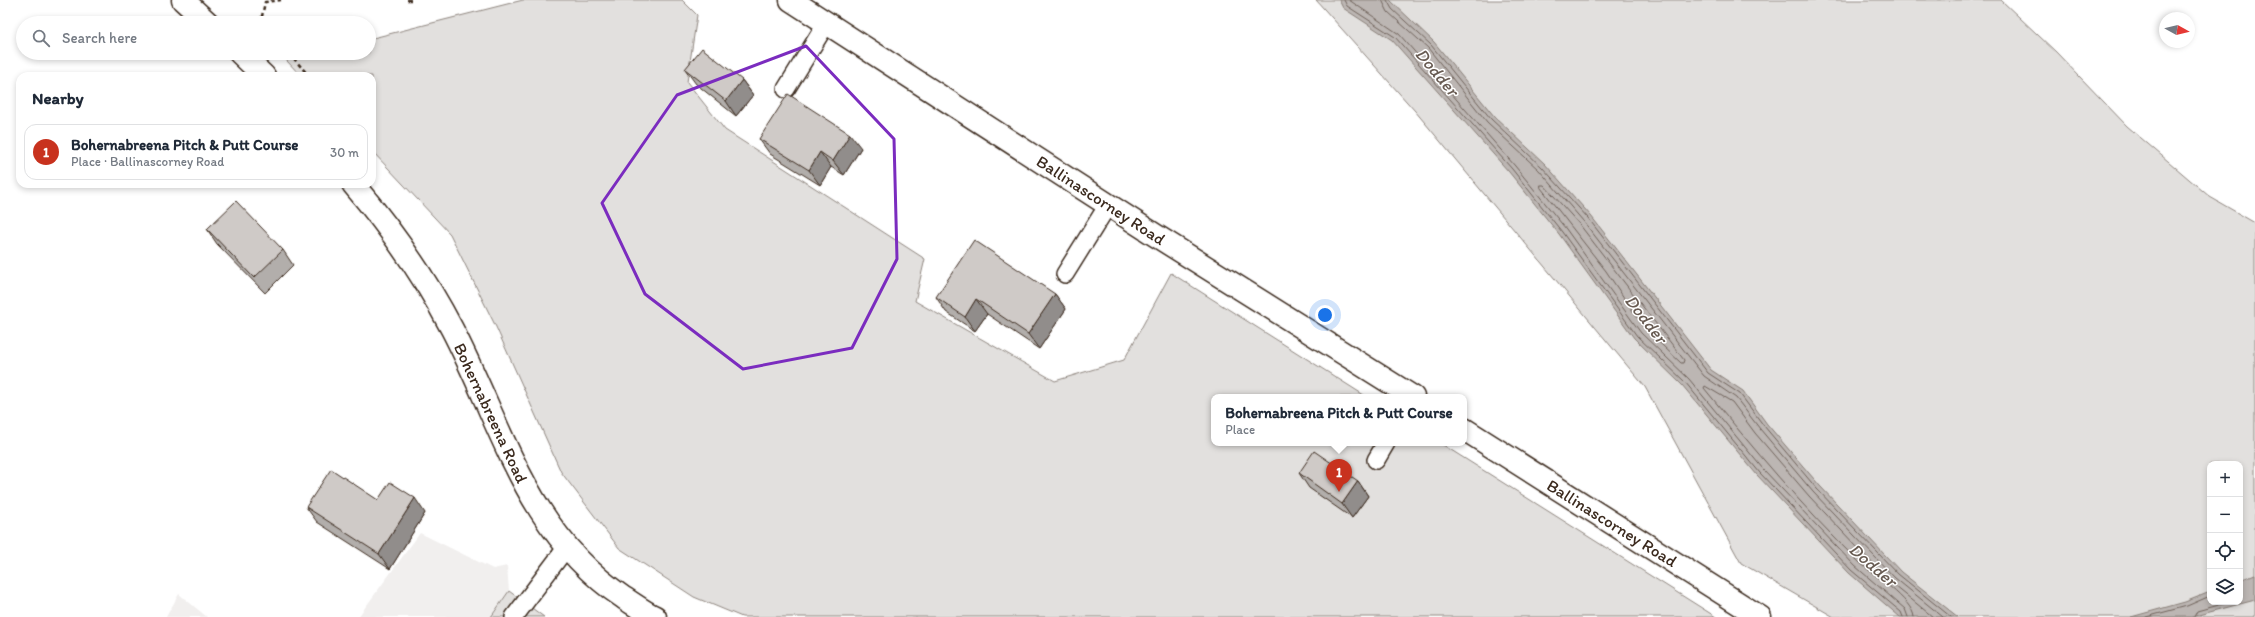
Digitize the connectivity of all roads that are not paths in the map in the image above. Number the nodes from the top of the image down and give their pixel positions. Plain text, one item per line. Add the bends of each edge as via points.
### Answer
1 (183, 0) edge
2 (791, 0) edge
3 (200, 16) edge
4 (826, 24) junction
5 (247, 60) edge
6 (260, 72) edge
7 (786, 89) dead end
8 (356, 188) edge
9 (1108, 205) junction
10 (1065, 274) dead end
11 (1408, 394) edge
12 (1467, 431) edge
13 (1384, 446) edge
14 (1376, 460) dead end
15 (566, 548) junction
16 (514, 617) edge
17 (655, 617) edge
18 (1760, 617) edge

1 - 3 main road
2 - 4 main road, Ballinascorney Road
4 - 7 lane
4 - 9 main road, Ballinascorney Road
5 - 6 main road
8 - 15 main road, Bohernabreena Road via 418,269 452,330 533,500
9 - 10 lane
9 - 11 main road, Ballinascorney Road
12 - 18 main road, Ballinascorney Road
13 - 14 lane
15 - 16 lane
15 - 17 main road, Bohernabreena Road via 604,584

